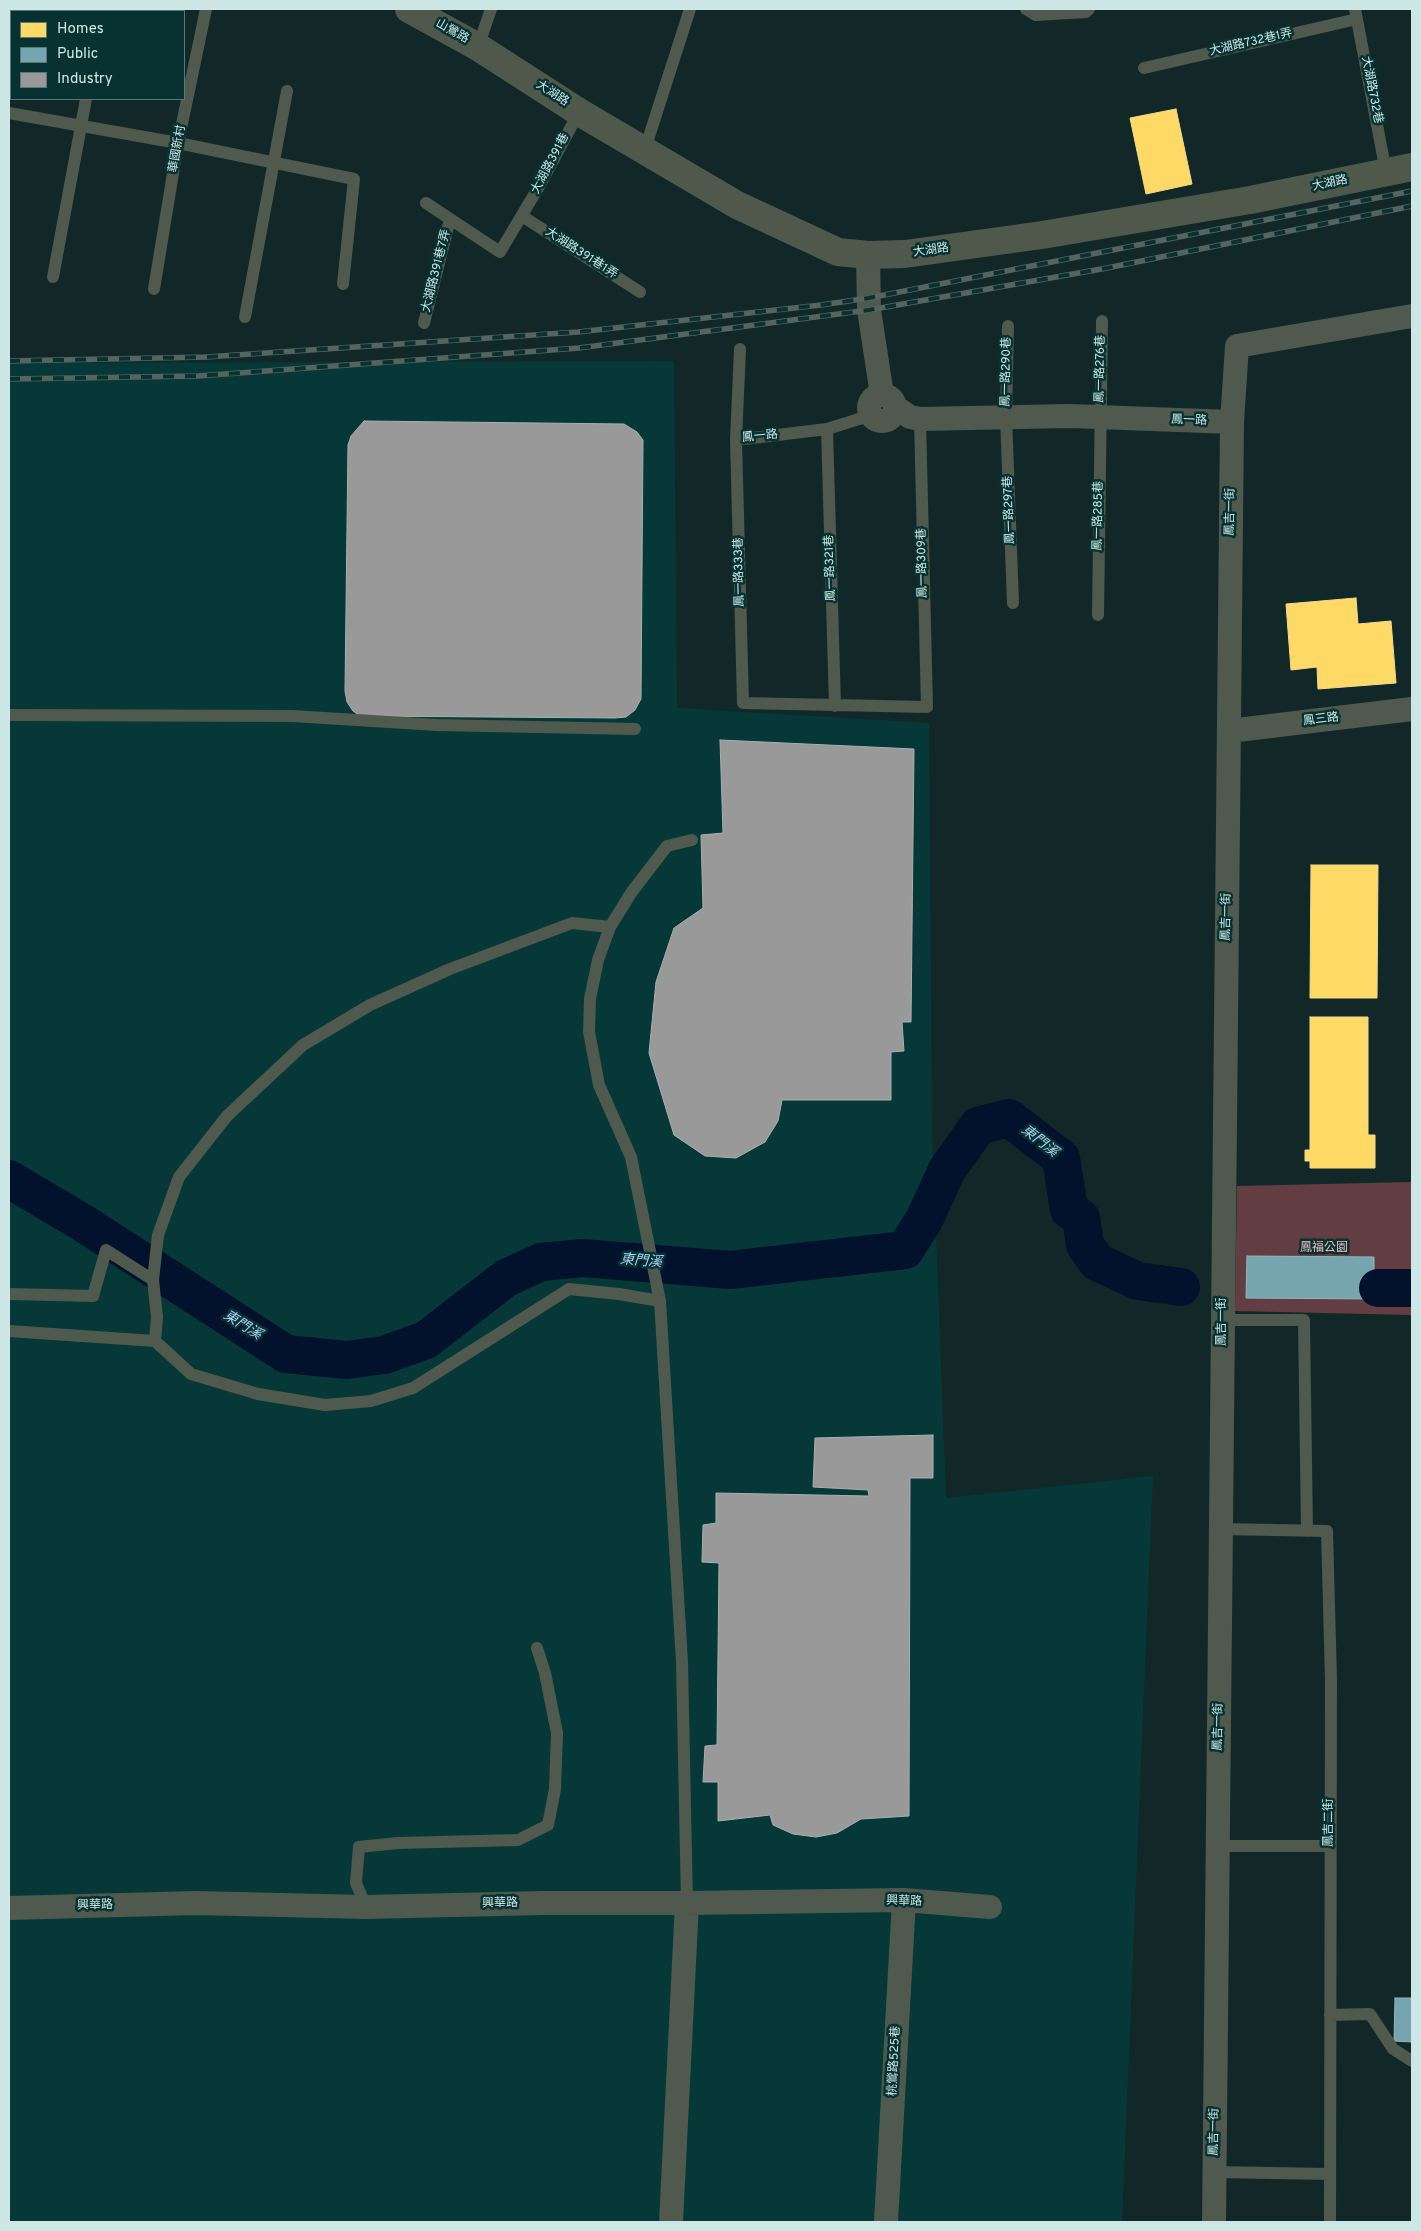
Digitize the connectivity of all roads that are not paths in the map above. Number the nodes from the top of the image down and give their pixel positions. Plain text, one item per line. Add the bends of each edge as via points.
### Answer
1 (206, 9) edge
2 (409, 9) edge
3 (491, 9) edge
4 (690, 9) edge
5 (1026, 9) edge
6 (1089, 9) edge
7 (1356, 14) edge
8 (486, 52) junction
9 (1144, 68) dead end
10 (287, 91) dead end
11 (86, 100) edge
12 (579, 112) junction
13 (9, 113) edge
14 (80, 126) junction
15 (178, 143) junction
16 (644, 149) junction
17 (274, 162) junction
18 (1399, 169) edge
19 (426, 203) dead end
20 (522, 216) junction
21 (450, 219) junction
22 (868, 255) junction
23 (54, 277) dead end
24 (343, 284) dead end
25 (154, 289) dead end
26 (640, 292) dead end
27 (1412, 316) edge
28 (244, 317) dead end
29 (1102, 321) dead end
30 (424, 323) dead end
31 (1008, 326) dead end
32 (740, 349) dead end
33 (883, 406) junction
34 (1006, 417) junction
35 (1100, 417) junction
36 (920, 419) junction
37 (1232, 422) junction
38 (827, 429) junction
39 (736, 440) junction
40 (1013, 603) dead end
41 (1098, 615) dead end
42 (835, 706) junction
43 (1412, 709) edge
44 (9, 715) edge
45 (634, 729) dead end
46 (1229, 731) junction
47 (692, 840) dead end
48 (610, 927) junction
49 (153, 1279) junction
50 (9, 1294) edge
51 (660, 1300) junction
52 (1223, 1316) junction
53 (9, 1331) edge
54 (155, 1341) junction
55 (1220, 1529) junction
56 (1307, 1531) junction
57 (538, 1648) dead end
58 (1217, 1846) junction
59 (1330, 1846) junction
60 (904, 1900) junction
61 (687, 1904) junction
62 (366, 1907) junction
63 (990, 1907) dead end
64 (9, 1908) edge
65 (1330, 2014) junction
66 (1412, 2061) edge
67 (1214, 2172) junction
68 (1330, 2174) junction
69 (671, 2222) edge
70 (886, 2222) edge
71 (1214, 2222) edge
72 (1330, 2222) edge

1 - 15 lane, 華國新村
2 - 8 street, 山鶯路
3 - 8 lane
4 - 16 lane
5 - 6 lane via 1036,15 1086,12
7 - 9 lane, 大湖路732巷1弄
7 - 18 lane, 大湖路732巷
8 - 12 street, 大湖路
10 - 17 lane
11 - 14 lane
12 - 16 street, 大湖路
12 - 20 lane, 大湖路391巷
13 - 14 lane
14 - 15 lane
14 - 23 lane
15 - 17 lane
15 - 25 lane, 華國新村
16 - 22 street, 大湖路 via 737,205 838,252
17 - 24 lane via 354,179
17 - 28 lane
18 - 22 street, 大湖路 via 1250,200 1042,235 905,254
19 - 21 lane
20 - 21 lane, 大湖路391巷 via 500,252
20 - 26 lane, 大湖路391巷1弄
21 - 30 lane, 大湖路391巷7弄
22 - 33 street via 869,310
27 - 37 street via 1237,346
29 - 35 lane, 鳳一路276巷
31 - 34 lane, 鳳一路290巷
32 - 39 lane, 鳳一路
33 - 36 street, 鳳一路
33 - 38 lane, 鳳一路
34 - 35 street, 鳳一路
34 - 36 street, 鳳一路
34 - 40 lane, 鳳一路297巷
35 - 37 street, 鳳一路
35 - 41 lane, 鳳一路285巷
36 - 42 lane, 鳳一路309巷 via 927,707
37 - 46 street, 鳳吉一街
38 - 39 lane, 鳳一路
38 - 42 lane, 鳳一路321巷
39 - 42 lane, 鳳一路333巷 via 743,704
43 - 46 street, 鳳三路
44 - 45 lane via 292,716 437,726
46 - 52 street, 鳳吉一街
47 - 48 lane via 667,846
48 - 49 lane via 572,923 458,966 370,1004 303,1045 227,1116 179,1178 158,1235
48 - 51 lane via 598,960 589,1032 599,1085 631,1157
49 - 50 lane via 106,1250 93,1296
49 - 54 lane via 157,1317
51 - 54 lane via 568,1289 413,1388 371,1401 325,1405 258,1394 191,1374
51 - 61 lane via 682,1662
52 - 55 street, 鳳吉一街
52 - 56 lane via 1304,1320
53 - 54 lane
55 - 56 lane, 鳳吉二街
55 - 58 street, 鳳吉一街
56 - 59 lane, 鳳吉二街 via 1328,1531
57 - 62 lane via 557,1733 555,1789 548,1825 518,1840 359,1847 356,1883
58 - 59 lane
58 - 67 street, 鳳吉一街
59 - 65 lane, 鳳吉二街
60 - 61 street, 興華路
60 - 63 street, 興華路
60 - 70 street, 桃鶯路525巷
61 - 62 street, 興華路
61 - 69 street
62 - 64 street, 興華路 via 196,1903
65 - 66 lane via 1370,2014 1393,2049
65 - 68 lane, 鳳吉二街
67 - 68 lane
67 - 71 street, 鳳吉一街
68 - 72 lane, 鳳吉二街

